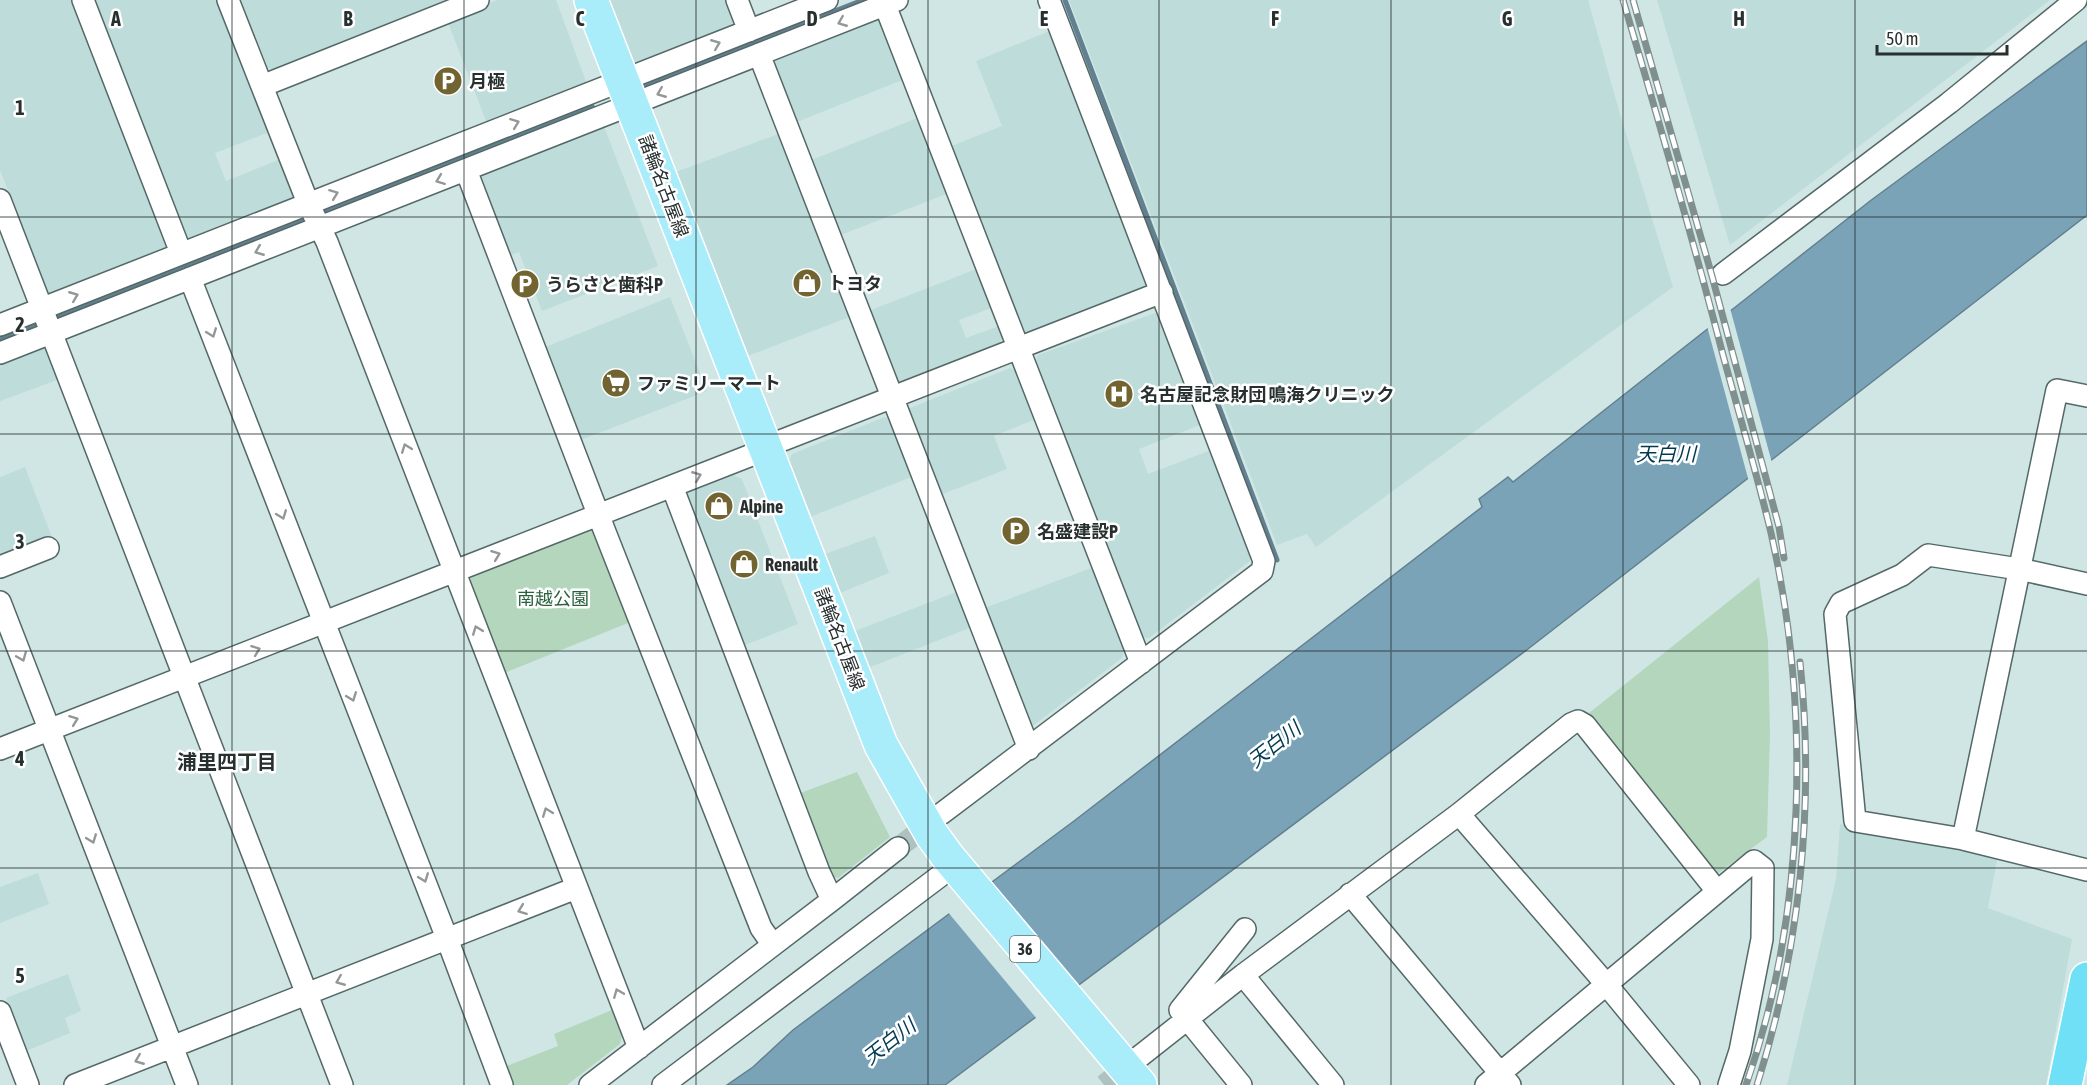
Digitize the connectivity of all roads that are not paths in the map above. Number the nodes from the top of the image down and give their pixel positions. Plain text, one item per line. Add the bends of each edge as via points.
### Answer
1 (82, 0) edge
2 (228, 0) edge
3 (478, 0) edge
4 (573, 0) edge
5 (591, 0) edge
6 (737, 0) edge
7 (827, 0) edge
8 (1049, 0) edge
9 (2076, 0) edge
10 (888, 2) edge
11 (749, 31) junction
12 (759, 54) junction
13 (262, 86) junction
14 (620, 96) junction
15 (466, 170) junction
16 (0, 200) edge
17 (308, 203) junction
18 (321, 227) junction
19 (180, 254) junction
20 (1723, 274) dead end
21 (190, 278) junction
22 (1162, 292) junction
23 (42, 308) junction
24 (0, 325) edge
25 (51, 333) junction
26 (1017, 348) junction
27 (0, 353) edge
28 (2087, 396) edge
29 (893, 398) junction
30 (757, 451) junction
31 (672, 486) junction
32 (599, 515) junction
33 (48, 548) dead end
34 (0, 567) edge
35 (2019, 569) junction
36 (454, 571) junction
37 (2087, 584) edge
38 (0, 602) edge
39 (324, 624) junction
40 (1141, 663) junction
41 (185, 677) junction
42 (50, 730) junction
43 (0, 749) edge
44 (1029, 749) junction
45 (941, 814) tunnel mouth
46 (1459, 814) junction
47 (1963, 839) junction
48 (898, 848) tunnel mouth
49 (2087, 870) edge
50 (948, 876) junction
51 (576, 888) junction
52 (1717, 891) junction
53 (1350, 894) junction
54 (832, 900) junction
55 (1245, 929) dead end
56 (447, 939) junction
57 (772, 945) junction
58 (1243, 975) junction
59 (2087, 980) edge
60 (1606, 984) junction
61 (307, 994) junction
62 (0, 1012) edge
63 (1186, 1018) junction
64 (1084, 1035) junction
65 (172, 1047) junction
66 (639, 1048) junction
67 (1140, 1071) edge
68 (1499, 1081) edge
69 (28, 1085) edge
70 (75, 1085) edge
71 (187, 1085) edge
72 (342, 1085) edge
73 (502, 1085) edge
74 (590, 1085) edge
75 (663, 1085) edge
76 (1114, 1085) edge
77 (1241, 1085) edge
78 (1333, 1085) edge
79 (1689, 1085) edge
80 (1729, 1085) edge
81 (2065, 1085) edge

1 - 19 street
2 - 13 street
3 - 13 street
4 - 14 main road, 諸輪名古屋線 / 36
5 - 14 main road, 諸輪名古屋線 / 36
6 - 11 street
7 - 11 street
8 - 22 street
9 - 20 street via 1949,103
10 -> 12 street
10 - 26 street
14 -> 11 street
12 -> 14 street
12 - 29 street
13 - 17 street
14 - 15 street
17 -> 14 street
14 - 30 main road, 諸輪名古屋線 / 36
15 -> 18 street
15 - 32 street
16 - 23 street
17 - 18 street
17 - 19 street
18 -> 21 street
36 -> 18 street
23 -> 19 street
21 - 25 street
21 -> 39 street
22 - 26 street
22 - 40 street via 1264,561 1262,571
23 - 24 street
23 - 25 street
25 - 27 street
25 - 41 street
26 - 29 street
26 - 40 street
28 - 35 street via 2057,390
29 - 30 street
29 - 44 street
31 -> 30 street
30 - 50 main road, 諸輪名古屋線 / 36 via 881,746 932,835
31 - 32 street
31 - 54 street
36 -> 32 street
32 - 57 street via 761,928
33 - 34 street
35 - 37 street
35 - 47 street
35 - 47 street via 1929,555 1902,575 1840,603 1835,614 1855,821
36 - 39 street
51 -> 36 street
38 -> 42 street
41 -> 39 street
39 -> 56 street
40 - 44 street
42 -> 41 street
41 - 61 street
42 - 43 street
42 -> 65 street
44 - 45 street
46 - 52 street via 1578,721
46 - 53 street
46 - 60 street
47 - 49 street
48 - 54 street
50 - 64 main road, 諸輪名古屋線 / 36
50 - 75 street
51 -> 56 street
66 -> 51 street
52 - 60 street
52 - 80 street via 1754,861 1763,868 1762,939 1740,1052
53 - 58 street
53 - 68 street
54 - 57 street
55 - 63 street via 1180,1010
56 -> 61 street
56 - 73 street
57 - 66 street
58 - 63 street
58 - 78 street
59 - 81 highway
60 - 68 street
60 - 79 street
61 - 65 street
61 - 72 street
62 - 69 street
63 - 67 street
63 - 77 street
64 - 67 main road, 諸輪名古屋線 / 36
64 - 76 main road, 諸輪名古屋線 / 36
65 -> 70 street
65 - 71 street
66 - 74 street

